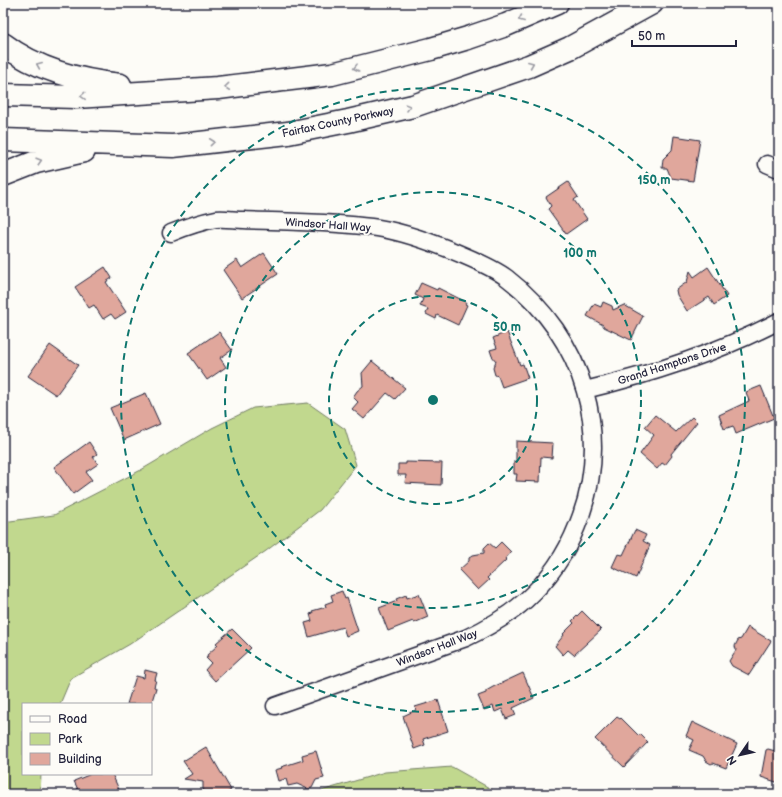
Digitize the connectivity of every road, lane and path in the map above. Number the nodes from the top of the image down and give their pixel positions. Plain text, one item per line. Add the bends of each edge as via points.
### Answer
1 (557, 3) edge
2 (652, 3) edge
3 (3, 44) edge
4 (173, 91) junction
5 (3, 95) edge
6 (3, 140) edge
7 (173, 146) junction
8 (3, 175) edge
9 (171, 233) dead end
10 (779, 321) edge
11 (585, 390) junction
12 (275, 706) dead end

1 -> 4 highway via 468,38 332,74
7 -> 2 highway, Fairfax County Parkway via 288,133 413,106 529,66 570,48
4 -> 3 highway via 81,79 34,63
4 -> 5 highway via 76,97
6 - 7 highway, Fairfax County Parkway
8 -> 7 highway via 36,162 89,150
9 - 11 street, Windsor Hall Way via 193,224 218,219 345,224 379,228 445,247 505,277 526,294 561,338 575,363
10 - 11 street, Grand Hamptons Drive via 707,355
11 - 12 street, Windsor Hall Way via 593,438 589,489 582,514 560,560 527,599 491,626 466,638

